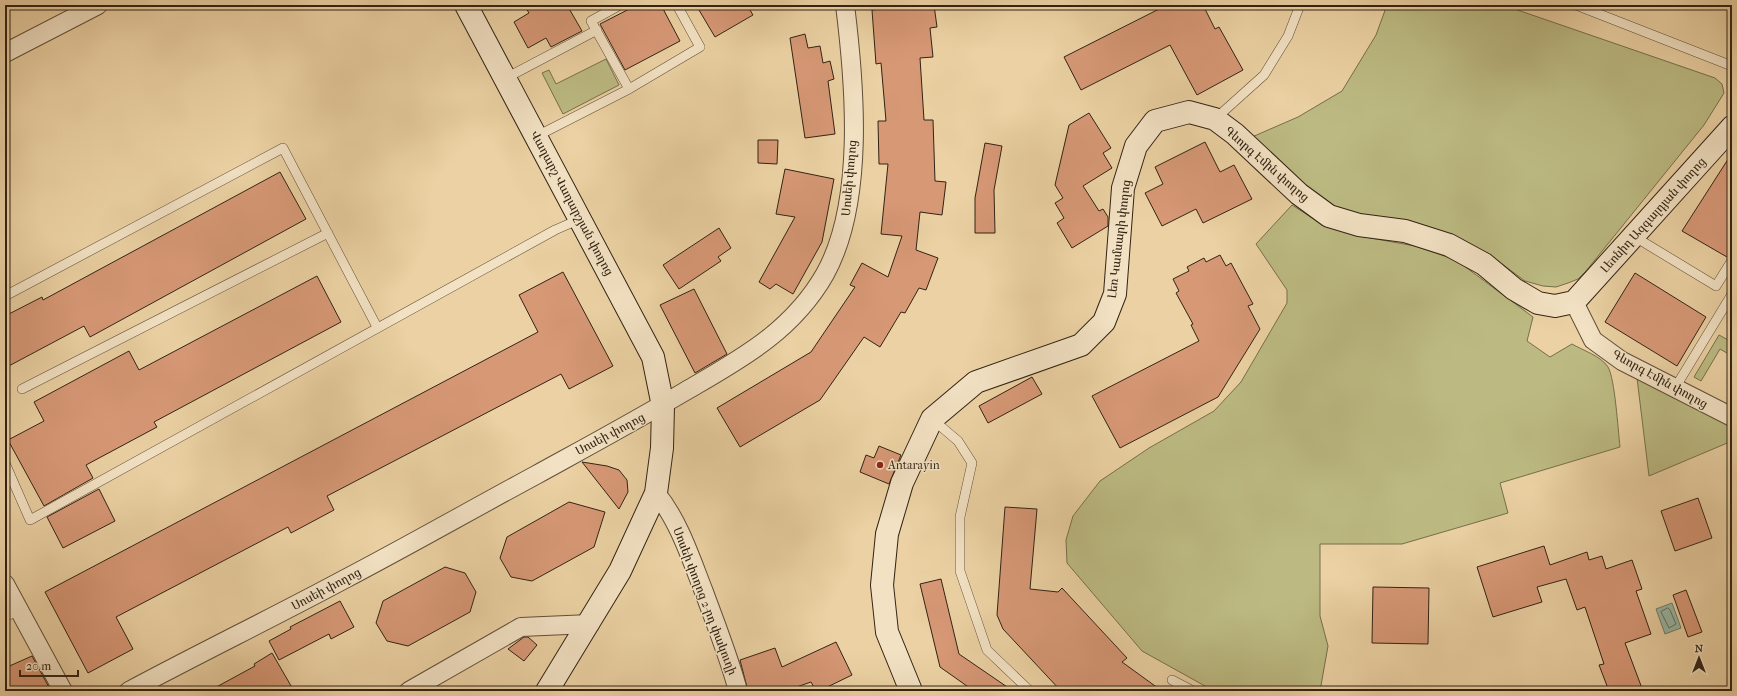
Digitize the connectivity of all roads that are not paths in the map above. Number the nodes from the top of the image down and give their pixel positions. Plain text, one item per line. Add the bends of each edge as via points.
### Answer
1 (98, 5) edge
2 (466, 5) edge
3 (620, 5) edge
4 (845, 5) edge
5 (1300, 5) edge
6 (1576, 5) edge
7 (679, 6) edge
8 (597, 30) junction
9 (5, 53) edge
10 (1732, 66) edge
11 (506, 78) junction
12 (629, 89) junction
13 (1215, 119) junction
14 (1732, 127) edge
15 (537, 136) junction
16 (580, 219) junction
17 (328, 233) junction
18 (1635, 237) junction
19 (1731, 262) dead end
20 (1732, 294) edge
21 (5, 296) edge
22 (1574, 302) junction
23 (377, 327) junction
24 (1675, 388) junction
25 (22, 389) dead end
26 (663, 406) junction
27 (1732, 417) edge
28 (932, 419) junction
29 (5, 463) edge
30 (656, 493) junction
31 (5, 584) edge
32 (12, 614) edge
33 (590, 624) junction
34 (1172, 680) dead end
35 (63, 691) edge
36 (129, 691) edge
37 (409, 691) edge
38 (547, 691) edge
39 (738, 691) edge
40 (911, 691) edge
41 (1030, 691) edge
42 (1193, 691) edge

1 - 9 street
2 - 11 street, Վաղարշ Վաղարշյան փողոց
3 - 8 lane via 591,21
4 - 26 street, Սոսեի փողոց via 852,56 853,146 851,187 845,224 835,254 801,310 775,333 750,354
5 - 13 lane via 1288,36 1264,75
6 - 10 lane
7 - 12 lane via 700,47
8 - 11 lane
8 - 12 lane
11 - 15 street, Վաղարշ Վաղարշյան փողոց
12 - 15 lane
13 - 22 street, Գևորգ Էմին փողոց via 1236,134 1299,194 1329,216 1359,225 1405,231 1449,245 1484,264 1538,303 1555,306
13 - 28 street, Լեռ Կամսարի փողոց via 1189,112 1156,121 1136,146 1123,188 1115,294 1104,322 1081,345 976,382
14 - 18 street, Լեոնիդ Ազգալդյան փողոց
15 - 16 street, Վաղարշ Վաղարշյան փողոց
16 - 23 lane via 555,230
16 - 26 street, Վաղարշ Վաղարշյան փողոց via 653,357
17 - 21 lane via 283,148
17 - 23 lane
17 - 25 lane
18 - 19 lane via 1716,286
18 - 22 street, Լեոնիդ Ազգալդյան փողոց
20 - 24 lane
22 - 24 street, Գևորգ Էմին փողոց via 1592,340 1622,360
23 - 29 lane via 30,520
24 - 27 street, Գևորգ Էմին փողոց
26 - 30 street via 662,448
26 - 36 street, Սոսեի փողոց via 342,581
28 - 40 street, Լեռ Կամսարի փողոց via 900,491 887,534 882,585 888,632
28 - 41 lane via 958,441 972,463 960,517 960,571 987,650
30 - 33 street via 620,571
30 - 39 street, Սոսեի փողոց 2-րդ փակուղի via 665,504 694,568 728,656
31 - 32 street
32 - 35 street
33 - 37 street via 521,627
33 - 38 street
34 - 42 lane

